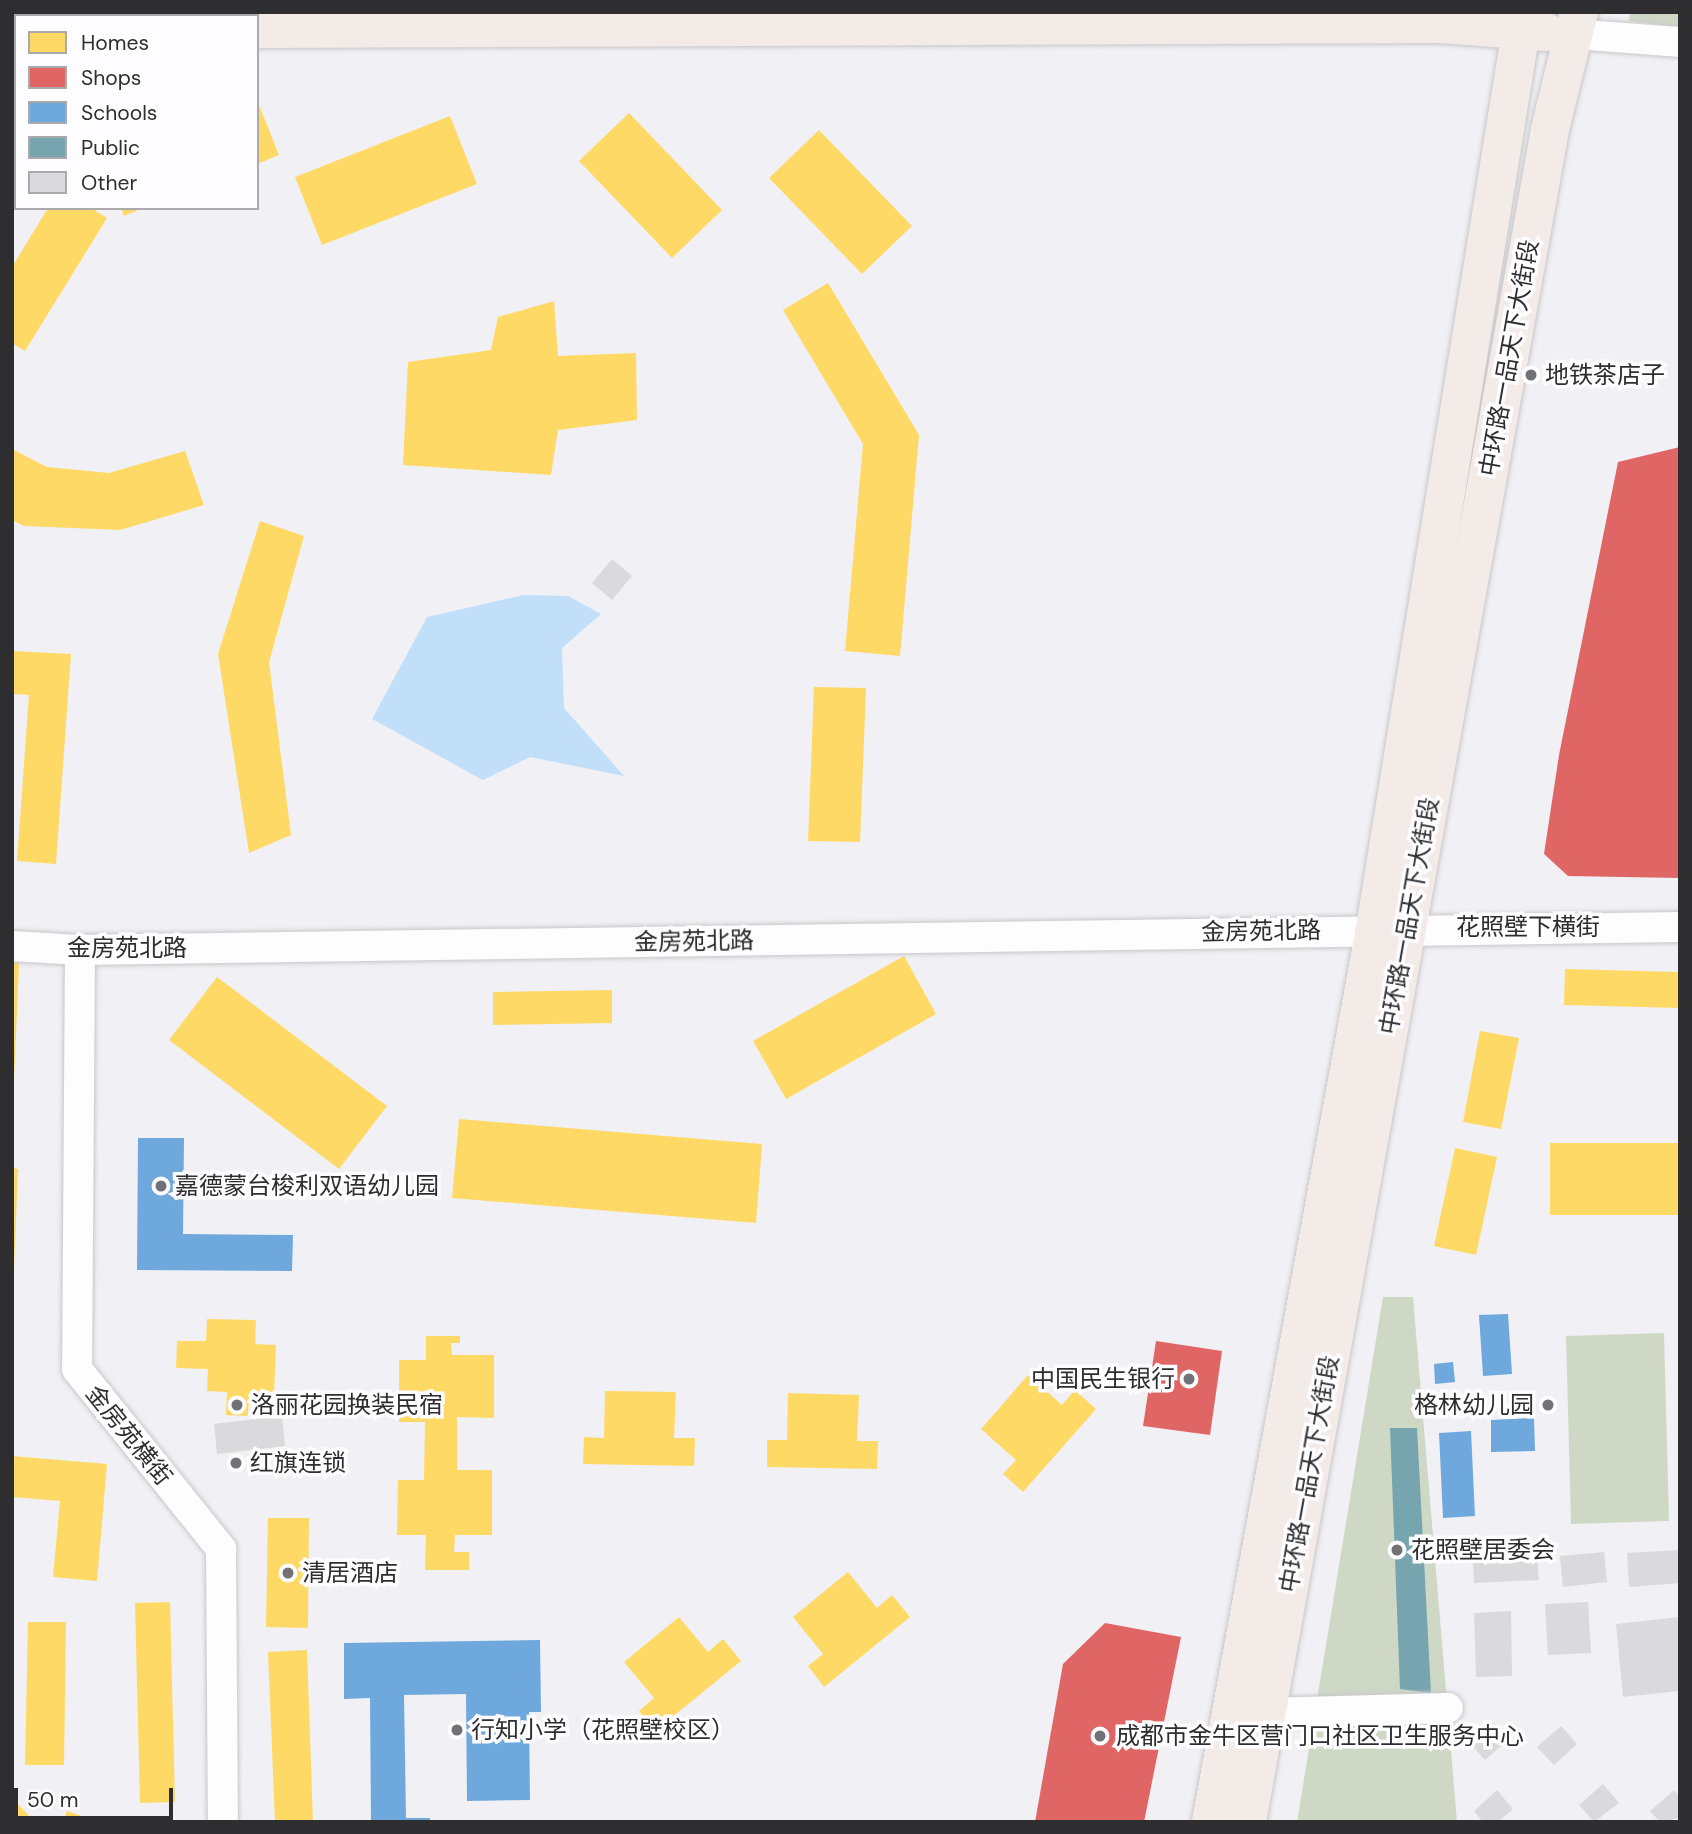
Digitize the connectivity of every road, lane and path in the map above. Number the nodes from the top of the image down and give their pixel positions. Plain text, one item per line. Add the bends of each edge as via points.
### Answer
1 (154, 12) edge
2 (339, 12) edge
3 (130, 14) edge
4 (1522, 21) edge
5 (259, 23) edge
6 (1576, 23) edge
7 (259, 29) edge
8 (1680, 41) edge
9 (1680, 927) edge
10 (1391, 928) junction
11 (12, 946) edge
12 (80, 950) junction
13 (1448, 1708) dead end
14 (1266, 1713) junction
15 (223, 1822) edge
16 (1210, 1822) edge
17 (1247, 1822) edge

1 - 3 highway
2 - 5 main road
4 - 6 main road
4 - 7 main road
4 - 10 main road, 中环路一品天下大街段
6 - 8 street
6 - 10 main road, 中环路一品天下大街段 via 1550,129
9 - 10 street, 花照壁下横街
10 - 12 street, 金房苑北路
10 - 14 main road, 中环路一品天下大街段
10 - 16 main road, 中环路一品天下大街段
11 - 12 street, 金房苑北路
12 - 15 street, 金房苑横街 via 77,1369 221,1549
13 - 14 street
14 - 17 main road, 中环路一品天下大街段

